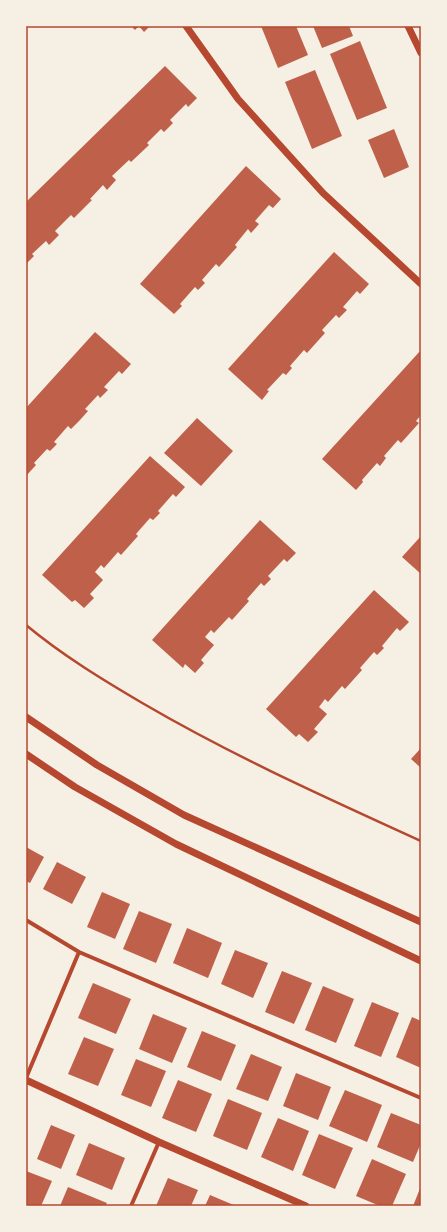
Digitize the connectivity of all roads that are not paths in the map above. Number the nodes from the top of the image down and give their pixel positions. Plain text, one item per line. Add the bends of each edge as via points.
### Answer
1 (186, 26) edge
2 (408, 26) edge
3 (421, 53) edge
4 (421, 284) edge
5 (26, 717) edge
6 (26, 754) edge
7 (26, 920) edge
8 (421, 922) edge
9 (79, 952) junction
10 (421, 961) edge
11 (26, 1079) edge
12 (421, 1098) edge
13 (160, 1142) junction
14 (131, 1206) edge
15 (306, 1206) edge

1 - 4 street via 238,99 318,187
2 - 3 street
5 - 8 street via 97,765 184,815
6 - 10 street via 75,787 176,844
7 - 9 street
9 - 11 street
9 - 12 street
11 - 13 street
13 - 14 street
13 - 15 street

